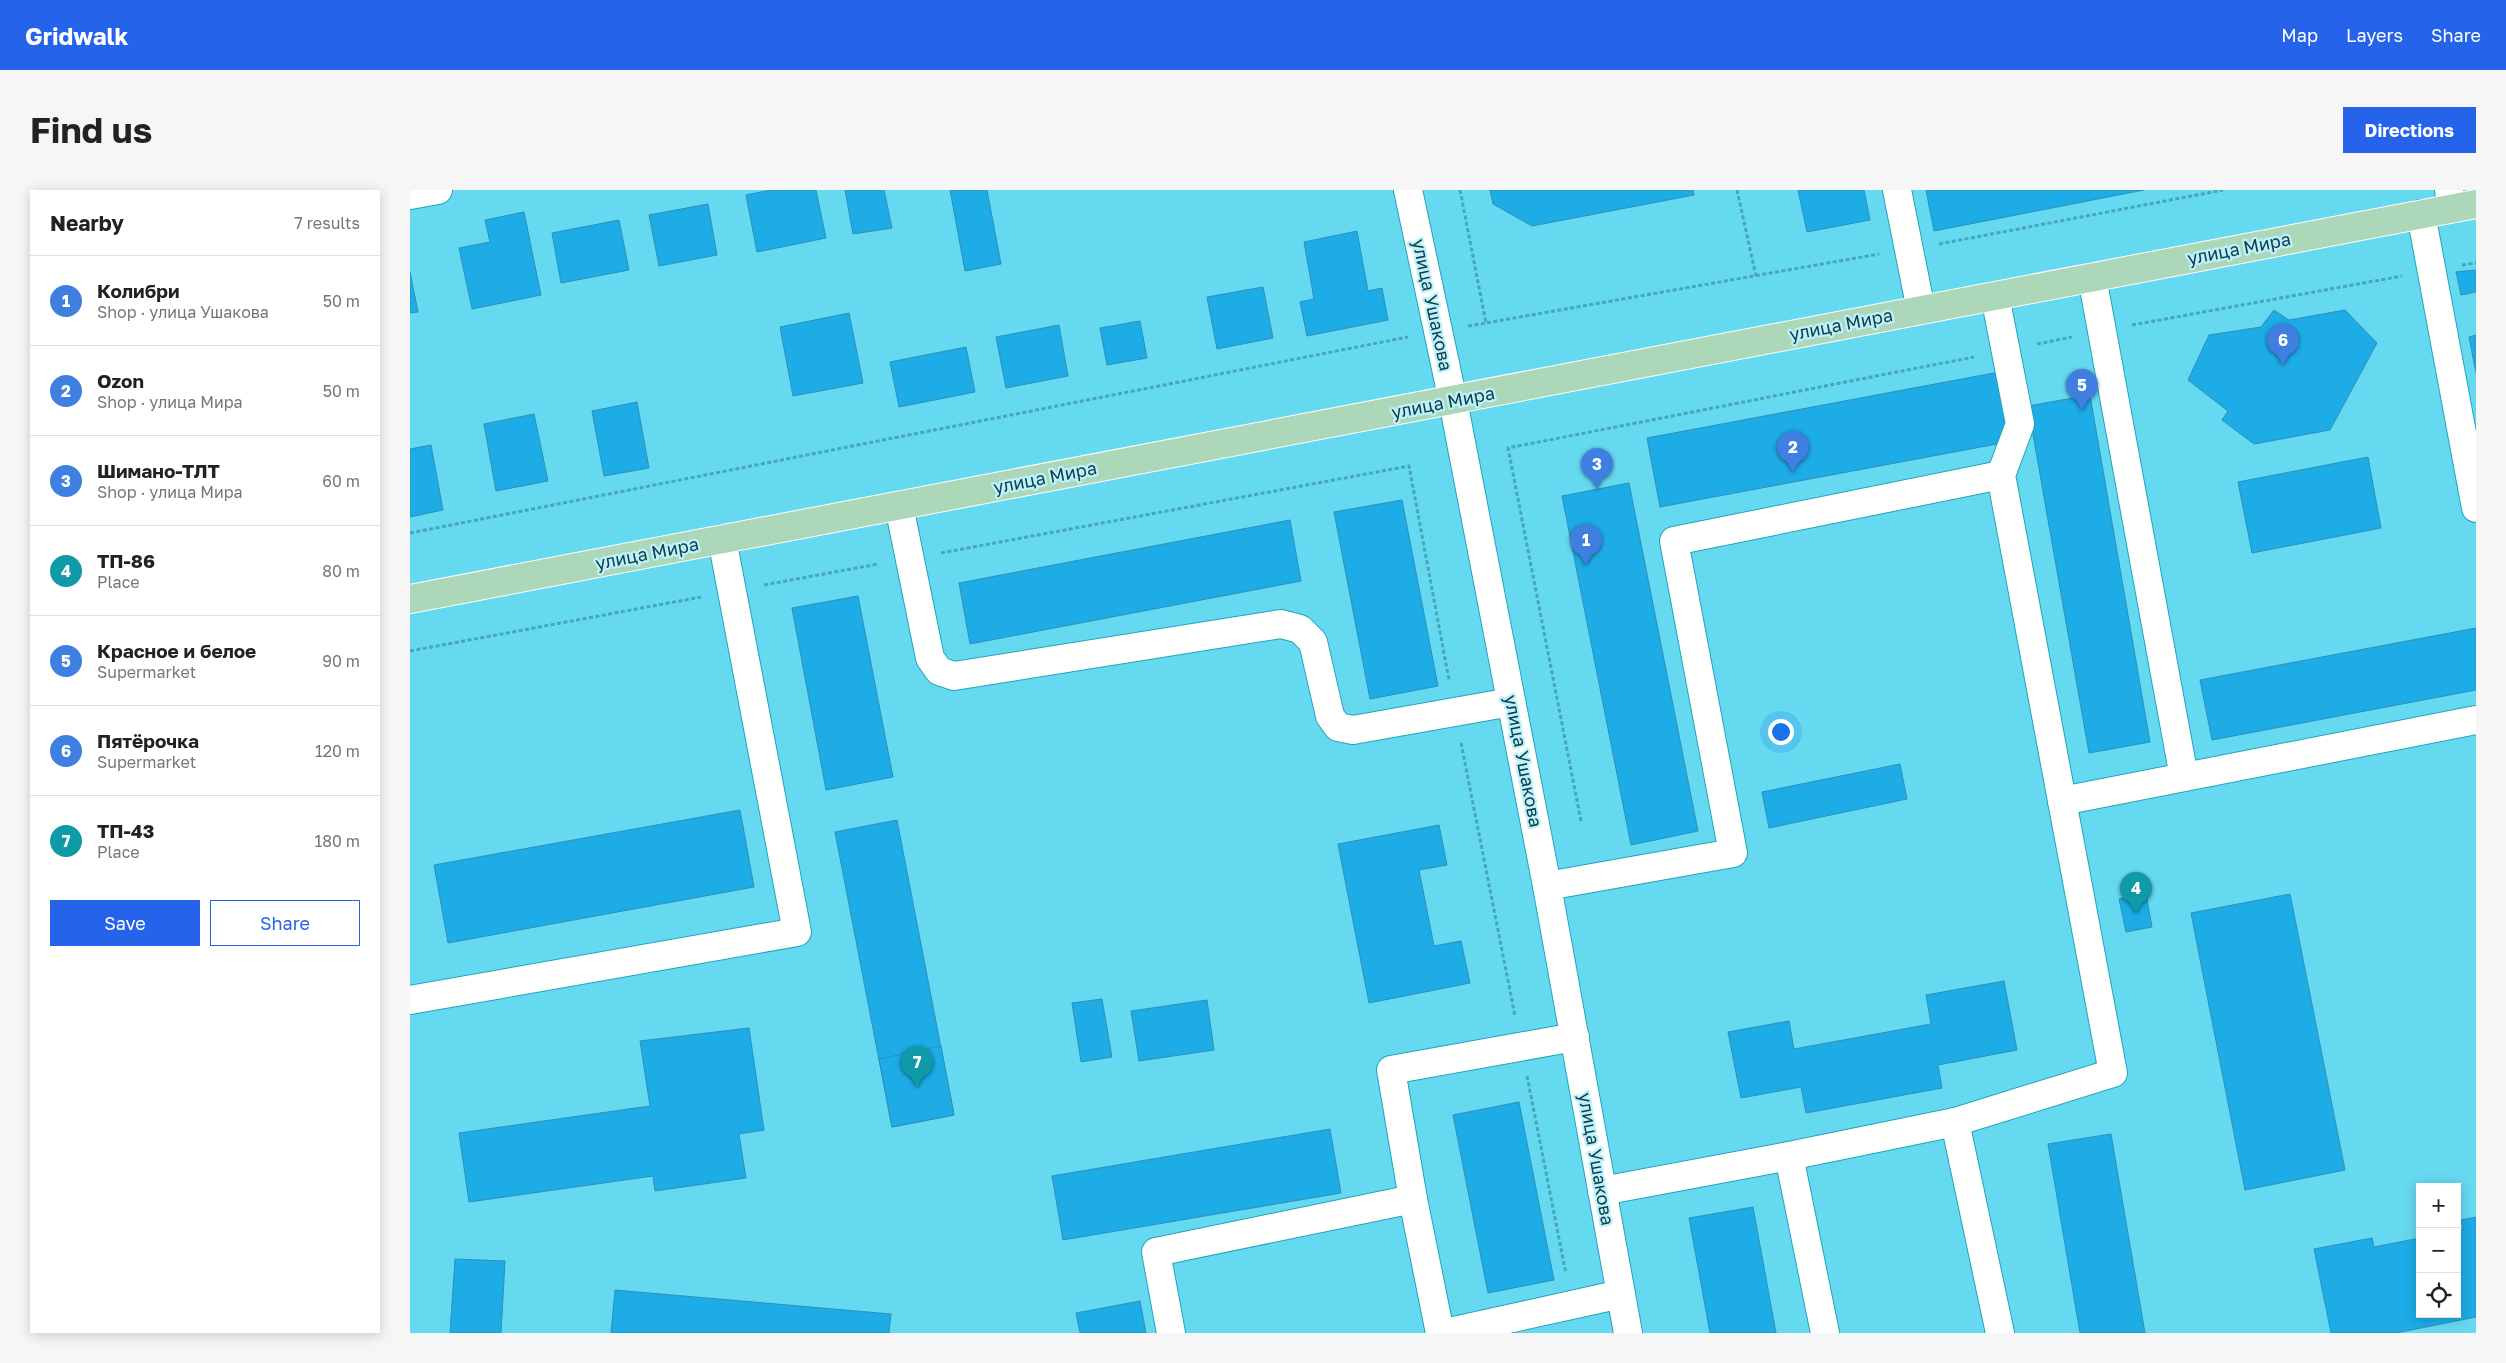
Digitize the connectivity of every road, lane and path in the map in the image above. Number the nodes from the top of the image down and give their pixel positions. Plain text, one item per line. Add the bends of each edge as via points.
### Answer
1 (438, 190) edge
2 (1408, 190) edge
3 (1460, 190) edge
4 (1738, 190) edge
5 (1897, 190) edge
6 (2224, 190) edge
7 (410, 195) edge
8 (2459, 201) edge
9 (2421, 214) junction
10 (1909, 249) junction
11 (2476, 263) edge
12 (2431, 270) junction
13 (1756, 276) junction
14 (2092, 277) junction
15 (1995, 296) junction
16 (1921, 310) junction
17 (1486, 323) junction
18 (1467, 326) dead end
19 (2102, 331) junction
20 (1412, 336) dead end
21 (2006, 350) junction
22 (1453, 401) junction
23 (2001, 475) junction
24 (899, 506) junction
25 (2476, 508) edge
26 (410, 533) edge
27 (722, 540) junction
28 (910, 558) junction
29 (732, 591) junction
30 (410, 599) edge
31 (410, 651) edge
32 (1511, 702) junction
33 (1455, 712) junction
34 (2476, 720) edge
35 (2184, 778) junction
36 (2062, 801) junction
37 (1582, 821) dead end
38 (1547, 886) junction
39 (410, 1000) edge
40 (1575, 1037) junction
41 (1521, 1046) junction
42 (1955, 1122) junction
43 (1790, 1156) junction
44 (1602, 1191) junction
45 (1413, 1199) junction
46 (1620, 1294) junction
47 (1572, 1305) junction
48 (1171, 1333) edge
49 (1440, 1333) edge
50 (1445, 1333) edge
51 (1628, 1333) edge
52 (1825, 1333) edge
53 (2000, 1333) edge

1 - 7 street
2 - 22 street, улица Ушакова
3 - 17 path
4 - 13 path
5 - 10 street
6 - 10 path
8 - 9 main road, улица Мира
9 - 12 street
9 - 14 main road, улица Мира
10 - 13 path
10 - 16 street
11 - 12 path
12 - 19 path
12 - 25 street
13 - 17 path
14 - 15 main road, улица Мира
14 - 19 street
15 - 16 main road, улица Мира
15 - 21 street
16 - 22 main road, улица Мира
17 - 18 path
19 - 21 path
19 - 35 street
20 - 26 path
21 - 23 street via 2020,424
21 - 37 path via 1508,448
22 - 24 main road, улица Мира
22 - 32 street, улица Ушакова
23 - 36 street
23 - 38 street via 1674,541 1733,853
24 - 27 main road, улица Мира
24 - 28 street
27 - 29 street
27 - 30 main road, улица Мира
28 - 29 path
28 - 33 street via 930,658 938,671 954,676 1281,624 1300,628 1313,642 1330,716 1338,727 1353,730
28 - 33 path via 1409,466
29 - 31 path
29 - 39 street via 797,932
32 - 33 street
32 - 38 street, улица Ушакова
33 - 41 path
34 - 35 street
35 - 36 street
36 - 42 street via 2113,1073
38 - 40 street, улица Ушакова
40 - 41 street
40 - 44 street, улица Ушакова
41 - 45 street via 1390,1070
41 - 47 path
42 - 43 street
42 - 53 street
43 - 44 street
43 - 52 street
44 - 46 street, улица Ушакова
45 - 48 street via 1156,1252
45 - 49 street
46 - 47 street
46 - 51 street, улица Ушакова
47 - 50 street

